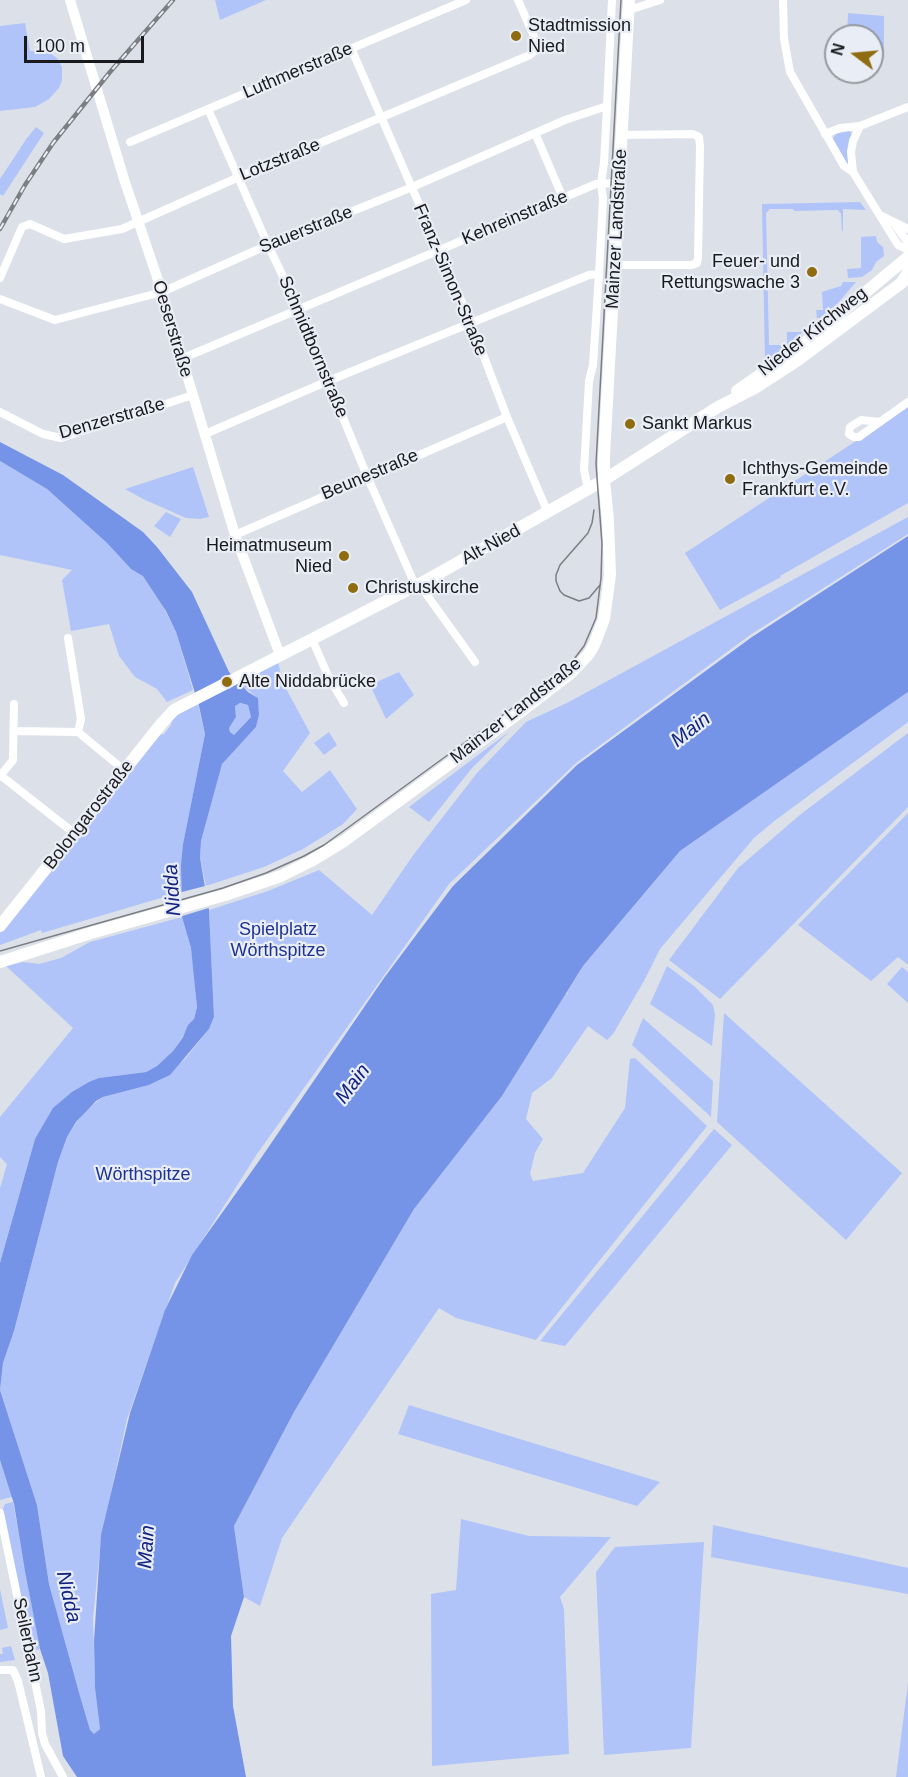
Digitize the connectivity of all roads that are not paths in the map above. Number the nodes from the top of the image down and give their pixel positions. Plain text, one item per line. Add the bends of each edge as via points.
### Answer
1 (70, 0) edge
2 (466, 0) edge
3 (518, 0) edge
4 (612, 0) edge
5 (660, 0) edge
6 (783, 0) edge
7 (629, 5) edge
8 (351, 48) junction
9 (608, 106) junction
10 (908, 107) edge
11 (208, 109) junction
12 (381, 119) junction
13 (860, 126) junction
14 (535, 133) junction
15 (825, 134) junction
16 (622, 135) junction
17 (130, 142) dead end
18 (853, 172) junction
19 (239, 177) junction
20 (601, 183) junction
21 (619, 183) junction
22 (410, 188) junction
23 (563, 198) junction
24 (882, 216) junction
25 (139, 222) junction
26 (894, 223) junction
27 (908, 229) edge
28 (908, 243) edge
29 (898, 244) junction
30 (268, 245) junction
31 (908, 250) edge
32 (438, 251) junction
33 (908, 257) edge
34 (615, 265) junction
35 (902, 267) edge
36 (599, 274) junction
37 (0, 278) edge
38 (903, 282) edge
39 (162, 292) junction
40 (0, 299) edge
41 (298, 308) junction
42 (471, 323) junction
43 (181, 359) junction
44 (327, 381) junction
45 (193, 395) junction
46 (908, 402) edge
47 (718, 407) junction
48 (0, 412) edge
49 (507, 417) junction
50 (880, 422) dead end
51 (205, 434) junction
52 (367, 477) junction
53 (604, 480) junction
54 (588, 489) junction
55 (548, 513) junction
56 (235, 535) junction
57 (417, 585) junction
58 (68, 638) dead end
59 (312, 639) junction
60 (277, 657) junction
61 (474, 662) dead end
62 (344, 703) dead end
63 (14, 704) dead end
64 (15, 731) junction
65 (78, 732) junction
66 (124, 770) junction
67 (0, 776) edge
68 (74, 833) junction
69 (0, 926) edge
70 (3, 959) edge
71 (0, 1513) edge
72 (0, 1670) edge
73 (42, 1733) junction
74 (32, 1736) junction
75 (41, 1777) edge
76 (63, 1777) edge

1 - 25 street, Oeserstraße
2 - 8 street, Luthmerstraße
3 - 12 street, Lotzstraße via 536,41 536,50
4 - 9 street, Mainzer Landstraße
5 - 7 street
6 - 15 street via 790,72
7 - 16 main road, Mainzer Landstraße
8 - 11 street, Luthmerstraße
8 - 12 street, Franz-Simon-Straße
9 - 14 street, Sauerstraße
9 - 20 street, Mainzer Landstraße
10 - 13 street
11 - 17 street, Luthmerstraße
11 - 19 street, Schmidtbornstraße
12 - 19 street, Lotzstraße
12 - 22 street, Franz-Simon-Straße
13 - 15 street
13 - 18 street via 851,152
14 - 22 street, Sauerstraße
14 - 23 street
15 - 18 street via 844,166
16 - 21 main road, Mainzer Landstraße
16 - 34 street via 699,137 697,263
18 - 24 street
19 - 25 street, Lotzstraße
19 - 30 street, Schmidtbornstraße
20 - 21 street, Kehreinstraße
20 - 23 street, Kehreinstraße
20 - 36 street, Mainzer Landstraße
21 - 34 main road, Mainzer Landstraße
22 - 30 street, Sauerstraße
22 - 32 street, Franz-Simon-Straße
23 - 32 street, Kehreinstraße
24 - 26 street
24 - 29 street
25 - 37 street, Lotzstraße via 122,229 64,239 30,224 22,226
25 - 39 street, Oeserstraße
26 - 27 street
26 - 28 street
29 - 31 street
29 - 35 street
30 - 39 street, Sauerstraße
30 - 41 street, Schmidtbornstraße
32 - 41 street, Kehreinstraße
32 - 42 street, Franz-Simon-Straße
33 - 35 main road, Nieder Kirchweg
34 - 53 main road, Mainzer Landstraße
35 - 38 street
35 - 47 main road, Nieder Kirchweg
36 - 42 street
36 - 54 street, Mainzer Landstraße via 584,470
38 - 47 main road, Nieder Kirchweg via 798,360
39 - 40 street, Sauerstraße via 55,320
39 - 43 street, Oeserstraße
41 - 43 street, Kehreinstraße
41 - 44 street, Schmidtbornstraße
42 - 44 street
42 - 49 street, Franz-Simon-Straße
43 - 45 street, Oeserstraße
44 - 51 street
44 - 52 street, Schmidtbornstraße
45 - 48 street, Denzerstraße via 61,438 43,434
45 - 51 street, Oeserstraße
46 - 50 street
47 - 53 main road, Nieder Kirchweg
49 - 52 street, Beunestraße
49 - 55 street, Franz-Simon-Straße
51 - 56 street, Oeserstraße
52 - 56 street, Beunestraße
52 - 57 street, Schmidtbornstraße
53 - 54 main road, Alt-Nied
53 - 70 main road, Mainzer Landstraße via 610,575 607,606 594,645 580,664 527,707 344,841 281,876
54 - 55 main road, Alt-Nied
55 - 57 main road, Alt-Nied
56 - 60 street, Oeserstraße
57 - 59 main road, Alt-Nied
57 - 61 street, Schmidtbornstraße
58 - 65 street via 81,719
59 - 60 main road, Alt-Nied
59 - 62 street via 328,678
60 - 66 main road, Bolongarostraße via 168,715
63 - 64 street
64 - 65 street
64 - 67 street via 13,760
65 - 66 street
66 - 68 main road, Bolongarostraße
67 - 68 street
68 - 69 main road, Bolongarostraße
71 - 73 street, Seilerbahn via 37,1688
72 - 74 street via 15,1673
73 - 74 street
73 - 76 street, Seilerbahn
74 - 75 street

